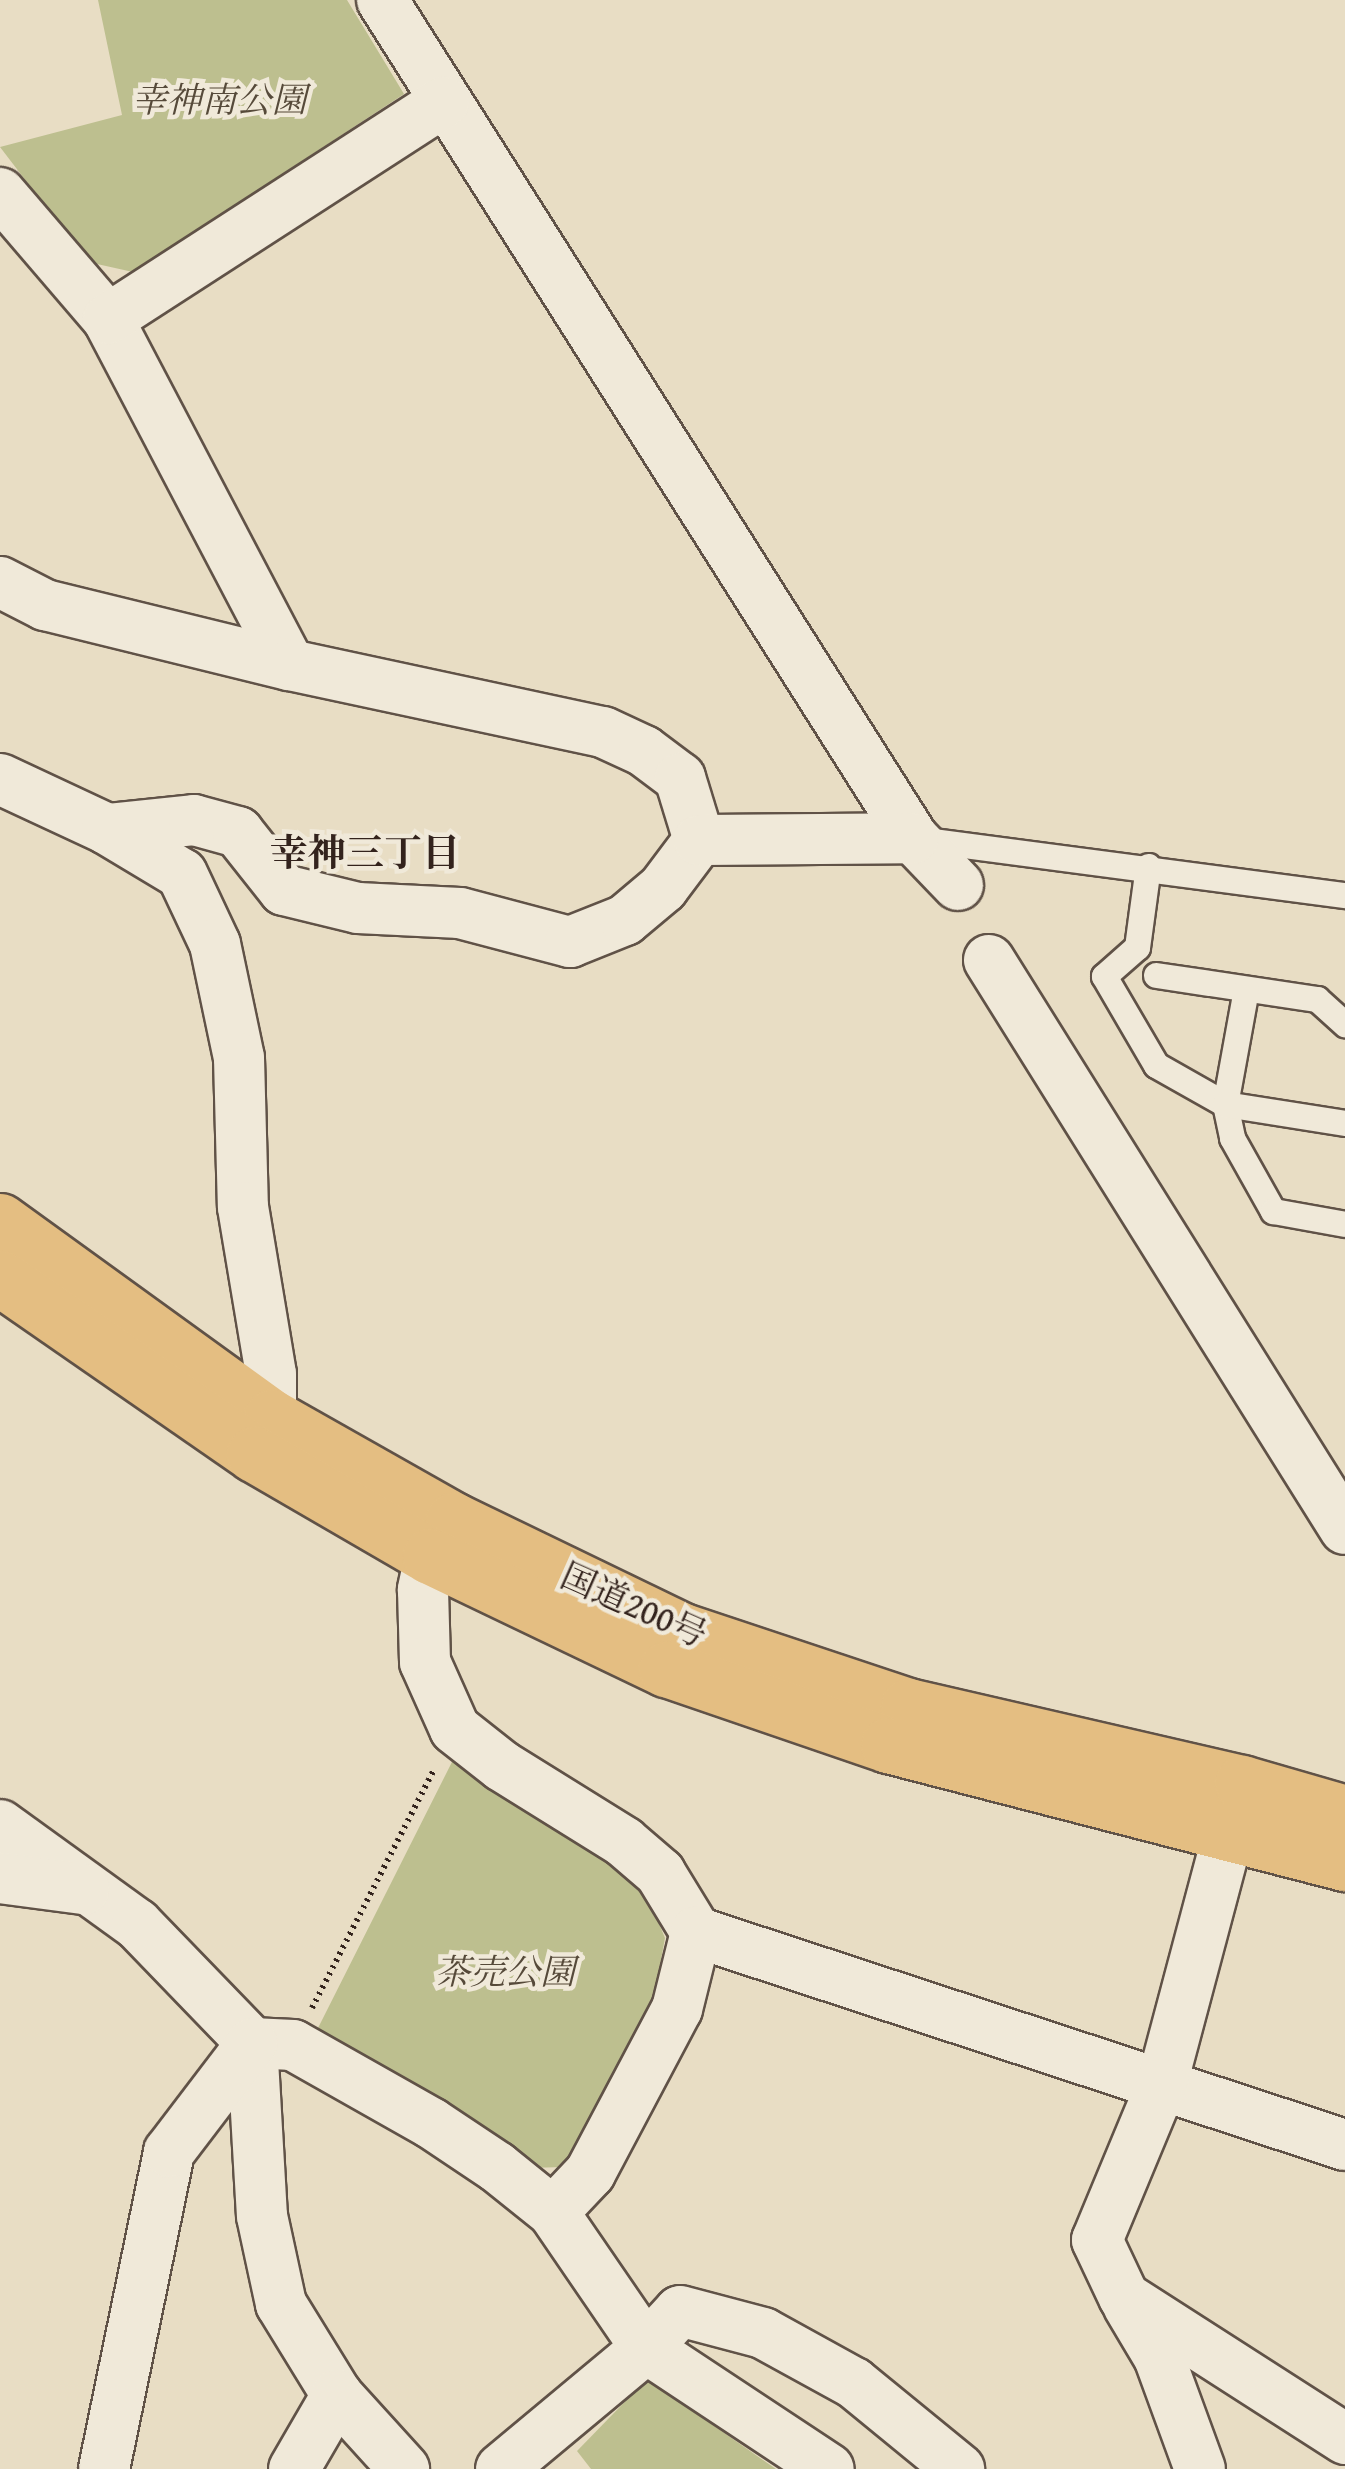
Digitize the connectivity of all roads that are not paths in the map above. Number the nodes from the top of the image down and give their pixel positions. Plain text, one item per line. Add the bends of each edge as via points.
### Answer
1 (382, 0) edge
2 (444, 102) junction
3 (0, 193) edge
4 (108, 319) junction
5 (0, 582) edge
6 (290, 666) junction
7 (0, 778) edge
8 (108, 829) junction
9 (913, 838) junction
10 (699, 840) junction
11 (1148, 866) junction
12 (958, 885) dead end
13 (1345, 895) edge
14 (990, 960) dead end
15 (1156, 975) dead end
16 (1246, 988) junction
17 (1345, 1024) edge
18 (1225, 1104) junction
19 (1345, 1122) edge
20 (1345, 1224) edge
21 (8, 1264) edge
22 (262, 1436) junction
23 (1345, 1529) edge
24 (441, 1539) junction
25 (1236, 1809) junction
26 (1345, 1812) edge
27 (0, 1824) edge
28 (1345, 1863) edge
29 (0, 1878) edge
30 (84, 1888) junction
31 (696, 1932) junction
32 (272, 2044) junction
33 (1162, 2084) junction
34 (1345, 2145) edge
35 (553, 2212) junction
36 (1124, 2297) junction
37 (646, 2348) junction
38 (337, 2395) junction
39 (1345, 2439) edge
40 (104, 2469) edge
41 (294, 2469) edge
42 (404, 2469) edge
43 (501, 2469) edge
44 (829, 2469) edge
45 (959, 2469) edge
46 (1200, 2469) edge

1 - 2 street
2 - 4 street
2 - 9 street
3 - 4 street
4 - 6 street
5 - 6 street via 45,605
6 - 10 street via 603,732 644,750 680,778
7 - 8 street
8 - 10 street via 194,820 238,832 284,890 358,908 460,913 570,942 625,920 663,888
8 - 22 street via 182,874 215,944 239,1058 243,1208 272,1374
9 - 10 street
9 - 11 lane
9 - 12 street
11 - 13 lane
11 - 18 lane via 1137,946 1104,976 1156,1064
14 - 23 street
15 - 16 lane
16 - 17 lane via 1317,999
16 - 18 lane
18 - 19 lane
18 - 20 lane via 1232,1138 1273,1211
21 - 22 highway, 国道200号
22 - 24 highway, 国道200号
24 - 25 highway, 国道200号 via 683,1631
24 - 31 street via 422,1590 425,1662 455,1728 660,1872
25 - 26 highway, 国道200号
25 - 28 highway, 国道200号
25 - 33 street
27 - 30 street
29 - 30 street
30 - 32 street via 136,1924
31 - 33 street
31 - 35 street via 677,2009 590,2173
32 - 35 street via 431,2123
32 - 38 street via 262,2216 280,2304
32 - 40 street via 169,2152
33 - 34 street
33 - 36 street via 1097,2240
35 - 37 street
36 - 39 street
36 - 46 street via 1160,2357
37 - 43 street
37 - 44 street
37 - 45 street via 680,2311 763,2333 854,2383
38 - 41 street
38 - 42 street

